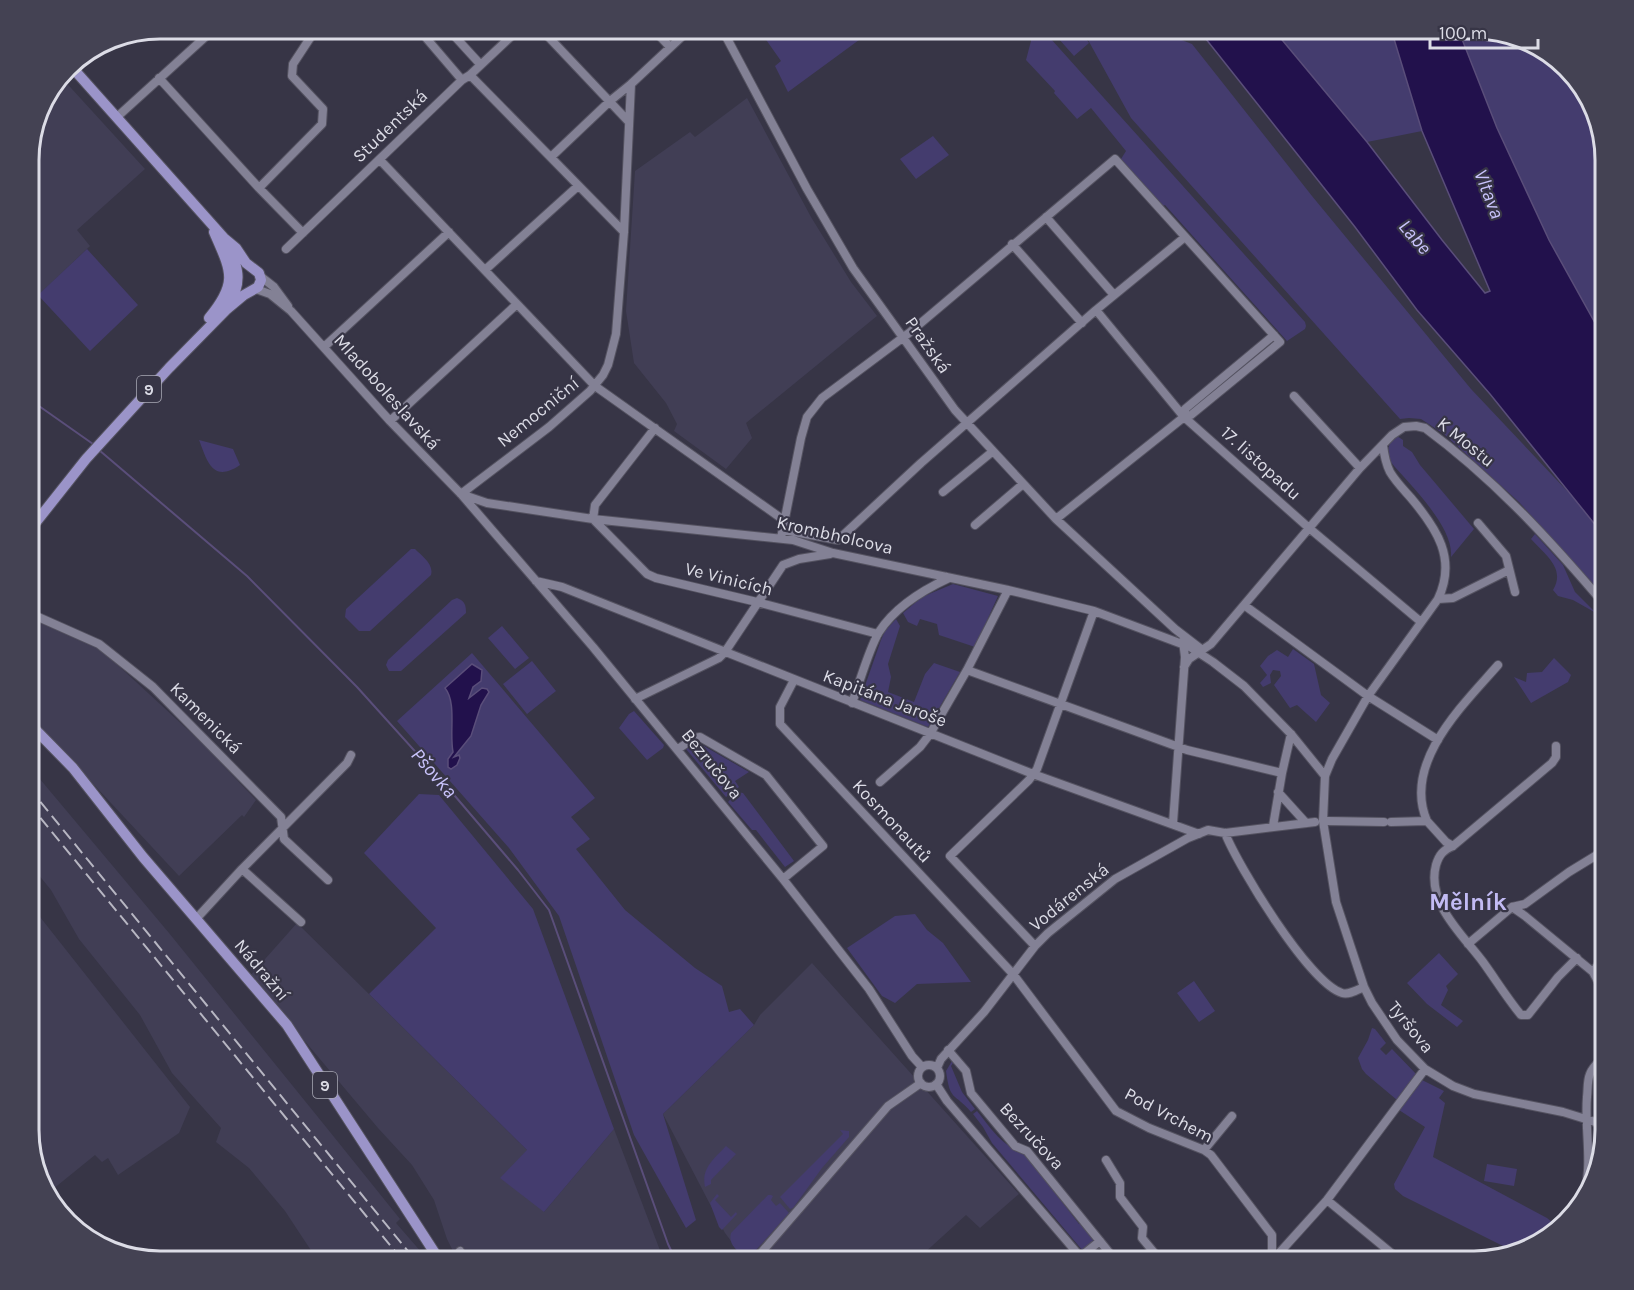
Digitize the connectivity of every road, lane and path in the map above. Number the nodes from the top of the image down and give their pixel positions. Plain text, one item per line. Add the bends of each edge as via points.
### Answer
1 (202, 39) edge
2 (309, 39) edge
3 (427, 39) edge
4 (458, 39) edge
5 (507, 39) edge
6 (551, 39) edge
7 (663, 39) edge
8 (678, 39) edge
9 (728, 39) edge
10 (670, 47) junction
11 (480, 64) junction
12 (76, 72) edge
13 (466, 77) junction
14 (159, 78) junction
15 (631, 84) junction
16 (610, 101) junction
17 (117, 117) junction
18 (629, 122) junction
19 (551, 157) junction
20 (380, 160) junction
21 (578, 186) junction
22 (259, 188) junction
23 (1046, 217) junction
24 (209, 221) junction
25 (449, 232) junction
26 (624, 232) junction
27 (303, 233) junction
28 (1185, 237) junction
29 (224, 238) junction
30 (1012, 244) junction
31 (286, 249) dead end
32 (485, 270) junction
33 (257, 273) junction
34 (238, 279) junction
35 (254, 290) junction
36 (1114, 295) junction
37 (517, 303) junction
38 (226, 310) junction
39 (1096, 310) junction
40 (291, 311) junction
41 (1082, 323) junction
42 (200, 335) junction
43 (903, 338) junction
44 (324, 347) junction
45 (595, 386) junction
46 (1293, 396) dead end
47 (1184, 417) junction
48 (390, 421) junction
49 (966, 424) junction
50 (655, 428) junction
51 (1383, 445) junction
52 (992, 452) junction
53 (1360, 468) junction
54 (68, 481) junction
55 (1023, 484) junction
56 (943, 492) dead end
57 (461, 494) junction
58 (39, 508) edge
59 (39, 518) edge
60 (593, 519) junction
61 (1056, 519) junction
62 (1478, 523) dead end
63 (975, 525) dead end
64 (1309, 528) junction
65 (783, 530) junction
66 (833, 553) junction
67 (1509, 570) junction
68 (947, 577) junction
69 (536, 582) junction
70 (1008, 590) junction
71 (1515, 592) dead end
72 (1595, 593) edge
73 (1438, 599) junction
74 (757, 602) junction
75 (1244, 605) junction
76 (1094, 611) junction
77 (39, 617) edge
78 (1168, 622) junction
79 (1421, 622) junction
80 (1175, 629) junction
81 (878, 634) junction
82 (1159, 636) junction
83 (1184, 645) junction
84 (725, 652) junction
85 (1203, 656) junction
86 (1498, 665) dead end
87 (1184, 667) junction
88 (968, 670) junction
89 (794, 680) junction
90 (1368, 696) junction
91 (635, 699) junction
92 (852, 703) junction
93 (1061, 704) junction
94 (39, 733) edge
95 (930, 734) junction
96 (1291, 734) junction
97 (1438, 740) junction
98 (1556, 746) dead end
99 (1178, 747) junction
100 (678, 749) junction
101 (351, 755) dead end
102 (1282, 773) junction
103 (1033, 774) junction
104 (1325, 776) junction
105 (880, 782) dead end
106 (1278, 792) junction
107 (1427, 821) junction
108 (1318, 822) junction
109 (1173, 823) junction
110 (1273, 826) junction
111 (283, 829) junction
112 (1225, 833) junction
113 (1199, 834) junction
114 (1453, 846) junction
115 (1595, 856) edge
116 (242, 869) junction
117 (783, 879) junction
118 (328, 880) dead end
119 (1512, 907) junction
120 (196, 919) junction
121 (301, 922) dead end
122 (1468, 944) junction
123 (1035, 946) junction
124 (1577, 958) junction
125 (1595, 969) edge
126 (1593, 972) junction
127 (1013, 974) junction
128 (1595, 976) edge
129 (1364, 987) junction
130 (948, 1050) junction
131 (1595, 1066) edge
132 (922, 1067) junction
133 (937, 1068) junction
134 (1425, 1069) junction
135 (921, 1083) junction
136 (936, 1084) junction
137 (1232, 1116) dead end
138 (1586, 1119) junction
139 (1595, 1122) edge
140 (1204, 1150) junction
141 (1106, 1160) dead end
142 (1588, 1171) edge
143 (1327, 1200) junction
144 (1100, 1241) junction
145 (433, 1251) edge
146 (763, 1251) edge
147 (1075, 1251) edge
148 (1090, 1251) edge
149 (1108, 1251) edge
150 (1152, 1251) edge
151 (1272, 1251) edge
152 (1281, 1251) edge
153 (1388, 1251) edge

1 - 14 street
2 - 22 street via 292,64 292,76 323,109 322,124
3 - 13 street
4 - 11 street
5 - 11 street, Studentská
6 - 16 street
7 - 10 street
8 - 10 street
9 - 43 street, Pražská via 853,268
10 - 15 street
11 - 13 street, Studentská
12 - 17 main road, Mladoboleslavská / 9
13 - 19 street
13 - 20 street, Studentská
14 - 17 street
14 - 22 street
15 - 16 street
15 - 18 street, Nemocniční
16 - 18 street
16 - 19 street
17 - 24 main road, Mladoboleslavská / 9
18 - 26 street, Nemocniční
19 - 21 street
20 - 25 street
20 - 27 street, Studentská
21 - 26 street
21 - 32 street
22 - 27 street
23 - 28 street via 1115,159
23 - 30 street
23 - 36 street
24 - 29 main road, Mladoboleslavská / 9
24 - 42 main road, 9 via 227,261 230,282 221,304
25 - 32 street
25 - 44 street
26 - 45 street, Nemocniční via 616,334 608,365
27 - 31 street, Studentská
28 - 36 street
28 - 47 street via 1277,338 1185,409
29 - 33 main road, Mladoboleslavská
29 - 34 main road, Mladoboleslavská via 234,257
30 - 41 street
30 - 43 street
32 - 37 street
33 - 34 main road via 243,270
33 - 35 main road via 260,284
33 - 40 street, Mladoboleslavská via 274,287
34 - 35 main road, Mladoboleslavská via 245,290
34 - 38 main road, 9
35 - 38 main road, 9
35 - 40 street, Mladoboleslavská via 270,294
36 - 39 street
37 - 45 street
37 - 48 street
38 - 42 main road, 9
39 - 41 street
39 - 47 street, 17. listopadu
40 - 44 street, Mladoboleslavská
41 - 49 street
42 - 54 main road, 9
43 - 49 street, Pražská
43 - 65 street via 822,398 807,417
44 - 48 street, Mladoboleslavská
45 - 50 street
45 - 57 street, Nemocniční via 549,427
46 - 53 street
47 - 61 street
47 - 64 street, 17. listopadu
48 - 57 street, Mladoboleslavská
49 - 52 street, Pražská
49 - 65 street via 838,540
50 - 60 street via 594,505
50 - 65 street
51 - 53 street, K Mostu
51 - 72 street, K Mostu via 1404,427 1425,428 1514,504
51 - 73 street via 1391,474 1437,533 1446,568 1446,581
52 - 55 street, Pražská
52 - 56 street
53 - 64 street, K Mostu
54 - 58 main road, 9
54 - 59 main road, 9
55 - 61 street, Pražská
55 - 63 street
57 - 60 street, Krombholcova via 487,503
57 - 69 street, Bezručova
60 - 65 street, Krombholcova
60 - 74 street, Ve Vinicích via 647,574
61 - 78 street, Pražská
62 - 67 street via 1506,556
64 - 75 street, K Mostu
64 - 79 street, 17. listopadu
65 - 66 street, Krombholcova via 793,540
66 - 68 street, Krombholcova
66 - 74 street via 783,565
67 - 71 street
67 - 73 street via 1453,598
68 - 70 street, Krombholcova
68 - 81 street via 920,592
69 - 84 street, Kapitána Jaroše via 562,587
69 - 91 street, Bezručova
70 - 76 street, Krombholcova
70 - 88 street
73 - 79 street
74 - 81 street, Ve Vinicích
74 - 84 street
75 - 85 street, K Mostu
75 - 90 street
76 - 82 street, Krombholcova
76 - 93 street
77 - 111 street, Kamenická via 99,644 153,687 281,817
78 - 80 street, Pražská
78 - 82 street via 1166,633
79 - 90 street
80 - 83 street, Pražská
80 - 85 street, Pražská
81 - 92 street
82 - 83 street, Krombholcova
83 - 85 street, Pražská
83 - 87 street
84 - 89 street, Kapitána Jaroše
84 - 91 street
85 - 87 street
85 - 96 street, Pražská via 1244,686
86 - 97 street
87 - 99 street
88 - 93 street
88 - 95 street
89 - 92 street, Kapitána Jaroše
89 - 127 street, Kosmonautů via 780,707 780,724
90 - 97 street
90 - 104 street
91 - 100 street, Bezručova
92 - 95 street, Kapitána Jaroše
93 - 99 street
93 - 103 street
94 - 120 main road, Nádražní / 9 via 73,768
95 - 103 street, Kapitána Jaroše
95 - 105 street
96 - 102 street
96 - 104 street, Pražská
97 - 107 street via 1423,774 1422,803
98 - 114 street via 1552,763
99 - 102 street
99 - 109 street
100 - 117 street, Bezručova
100 - 117 street via 700,737 766,775 823,846
101 - 111 street
102 - 106 street
103 - 109 street, Kapitána Jaroše
103 - 123 street via 950,856
104 - 108 street, Tyršova
106 - 108 street
106 - 110 street
107 - 108 street, Kapitána Jaroše
107 - 114 street
108 - 110 street, Kapitána Jaroše
108 - 129 street, Tyršova via 1336,902
109 - 113 street, Kapitána Jaroše
110 - 112 street, Kapitána Jaroše
111 - 116 street
111 - 118 street, Kamenická via 284,839
112 - 113 street, Kapitána Jaroše via 1209,830
112 - 129 street via 1249,881 1290,942 1315,971 1332,988 1345,994
113 - 123 street, Vodárenská via 1115,879
114 - 122 street via 1438,857 1435,884 1452,925
115 - 119 street via 1525,904
116 - 120 street
116 - 121 street
117 - 132 street, Bezručova via 869,988
119 - 122 street
119 - 124 street
120 - 145 main road, Nádražní / 9 via 287,1025
122 - 124 street via 1524,1016
123 - 127 street, Vodárenská
124 - 126 street
125 - 126 street
126 - 128 street
127 - 130 street, Vodárenská
127 - 140 street, Pod Vrchem via 1116,1111
129 - 134 street, Tyršova via 1383,1023
130 - 133 street, Vodárenská
130 - 144 street, Bezručova via 966,1071 971,1092 1015,1146 1027,1151
131 - 138 street via 1589,1075
132 - 133 street
132 - 135 street via 918,1077
133 - 136 street via 940,1075
134 - 138 street, Tyršova via 1474,1094
134 - 143 street
135 - 136 street via 928,1087
135 - 146 street via 888,1106
136 - 147 street
137 - 140 street
138 - 139 street, Tyršova
138 - 142 street
140 - 151 street, Pod Vrchem via 1266,1225 1272,1235
141 - 150 street via 1120,1183 1120,1197 1143,1227 1142,1238
143 - 152 street
143 - 153 street
144 - 148 street
144 - 149 street, Bezručova

